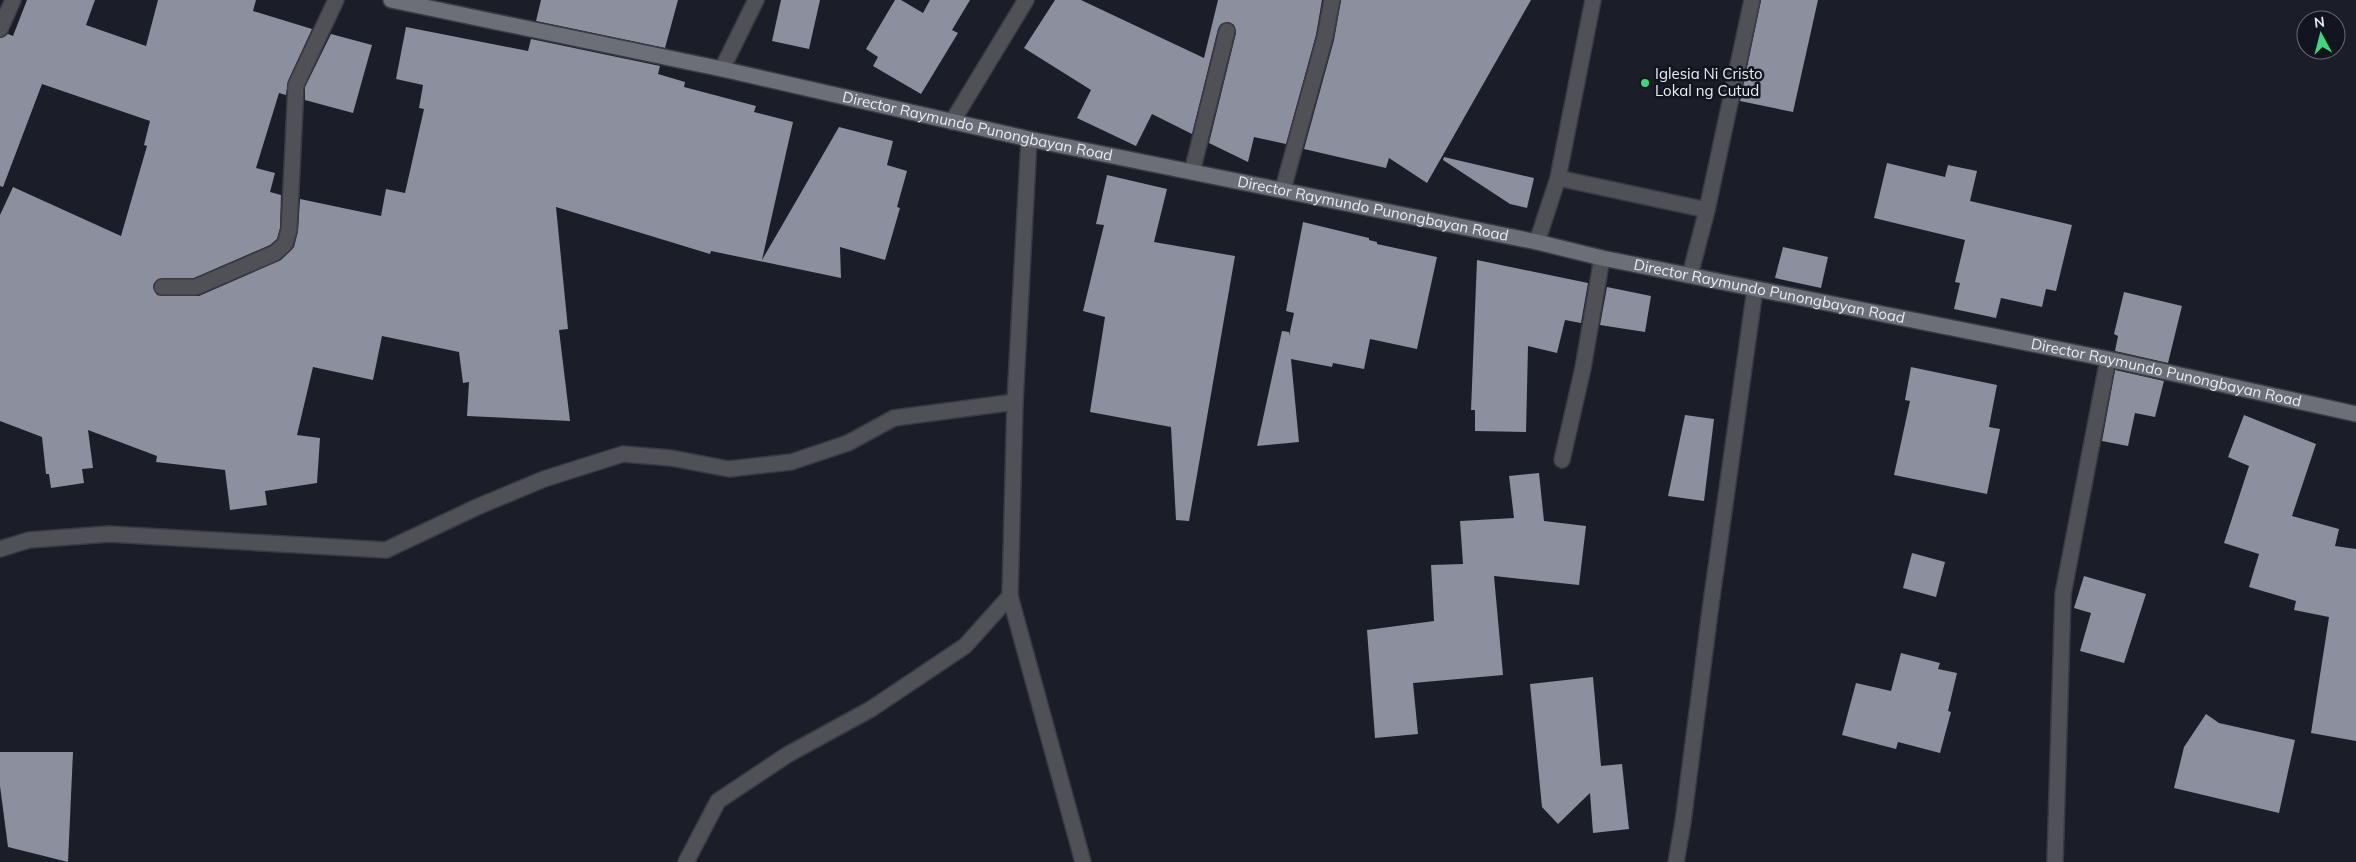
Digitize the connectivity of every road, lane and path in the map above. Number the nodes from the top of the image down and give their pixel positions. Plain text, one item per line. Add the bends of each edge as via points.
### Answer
1 (13, 0) edge
2 (336, 0) edge
3 (391, 0) edge
4 (756, 0) edge
5 (1026, 0) edge
6 (1332, 0) edge
7 (1593, 0) edge
8 (1752, 0) edge
9 (0, 30) edge
10 (1227, 31) dead end
11 (722, 70) junction
12 (952, 122) junction
13 (1029, 139) junction
14 (1192, 172) junction
15 (1558, 178) junction
16 (1283, 189) junction
17 (1707, 210) junction
18 (1537, 242) junction
19 (1602, 258) junction
20 (1690, 275) junction
21 (162, 287) dead end
22 (1755, 289) junction
23 (2108, 359) junction
24 (1015, 402) junction
25 (2356, 414) edge
26 (1562, 460) dead end
27 (0, 549) edge
28 (1010, 596) junction
29 (686, 862) edge
30 (1083, 862) edge
31 (1676, 862) edge
32 (2055, 862) edge

1 - 9 street
2 - 21 street via 296,85 289,230 285,244 275,253 196,287
3 - 11 street, Director Raymundo Punongbayan Road
4 - 11 street
5 - 12 street
6 - 16 street via 1325,37
7 - 15 street
8 - 17 street
10 - 14 street
11 - 12 street, Director Raymundo Punongbayan Road
12 - 13 street, Director Raymundo Punongbayan Road
13 - 14 street, Director Raymundo Punongbayan Road
13 - 24 street
14 - 16 street, Director Raymundo Punongbayan Road
15 - 17 street
15 - 18 street
16 - 18 street, Director Raymundo Punongbayan Road
17 - 20 street
18 - 19 street, Director Raymundo Punongbayan Road
19 - 20 street, Director Raymundo Punongbayan Road
19 - 26 street
20 - 22 street, Director Raymundo Punongbayan Road
22 - 23 street, Director Raymundo Punongbayan Road
22 - 31 street
23 - 25 street, Director Raymundo Punongbayan Road
23 - 32 street via 2063,594
24 - 27 street via 894,418 848,443 791,462 729,469 671,458 623,454 544,479 386,550 109,534 29,540
24 - 28 street
28 - 29 street via 965,646 872,710 787,755 718,801
28 - 30 street

